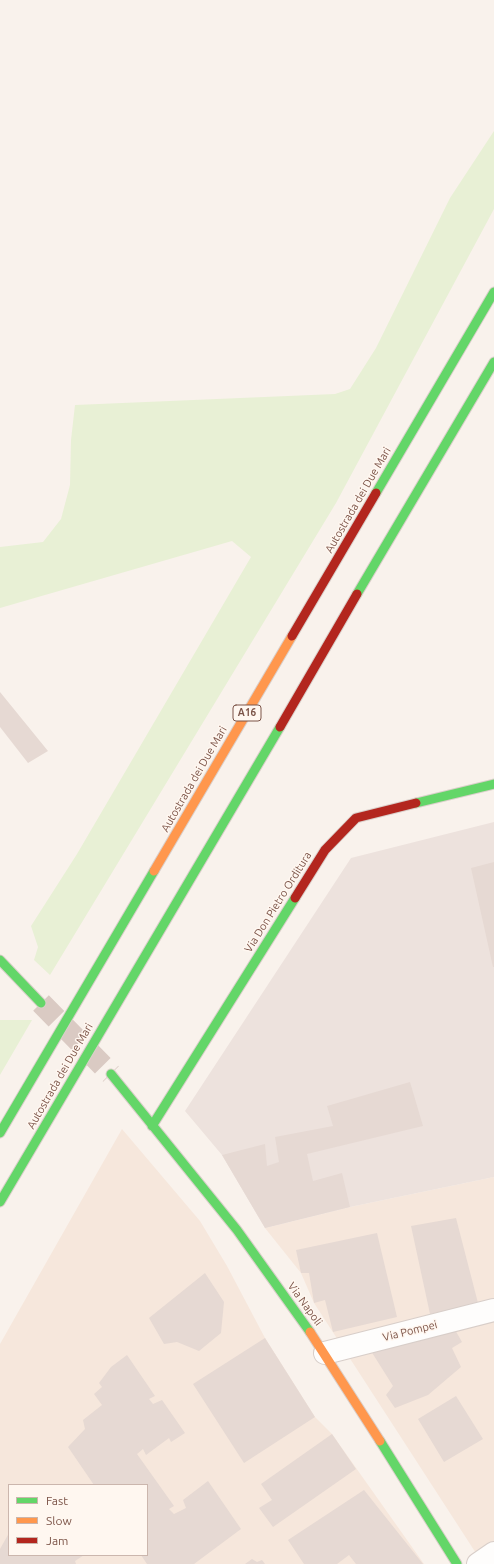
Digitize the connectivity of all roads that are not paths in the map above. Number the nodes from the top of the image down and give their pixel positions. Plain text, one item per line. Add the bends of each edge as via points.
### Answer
1 (494, 292) edge
2 (494, 362) edge
3 (494, 784) edge
4 (0, 960) edge
5 (41, 1003) tunnel mouth
6 (111, 1074) tunnel mouth
7 (152, 1126) junction
8 (0, 1134) edge
9 (0, 1202) edge
10 (494, 1310) edge
11 (325, 1353) junction
12 (494, 1553) edge
13 (457, 1564) edge
14 (478, 1564) edge

1 - 8 main road, Autostrada dei Due Mari / A16
2 - 9 main road, Autostrada dei Due Mari
3 - 7 main road, Via Don Pietro Orditura via 356,818 325,850
4 - 5 main road
6 - 7 main road, Via Napoli
7 - 11 main road, Via Napoli via 193,1173 237,1230
10 - 11 street, Via Pompei
11 - 13 main road, Via Napoli
12 - 14 street

